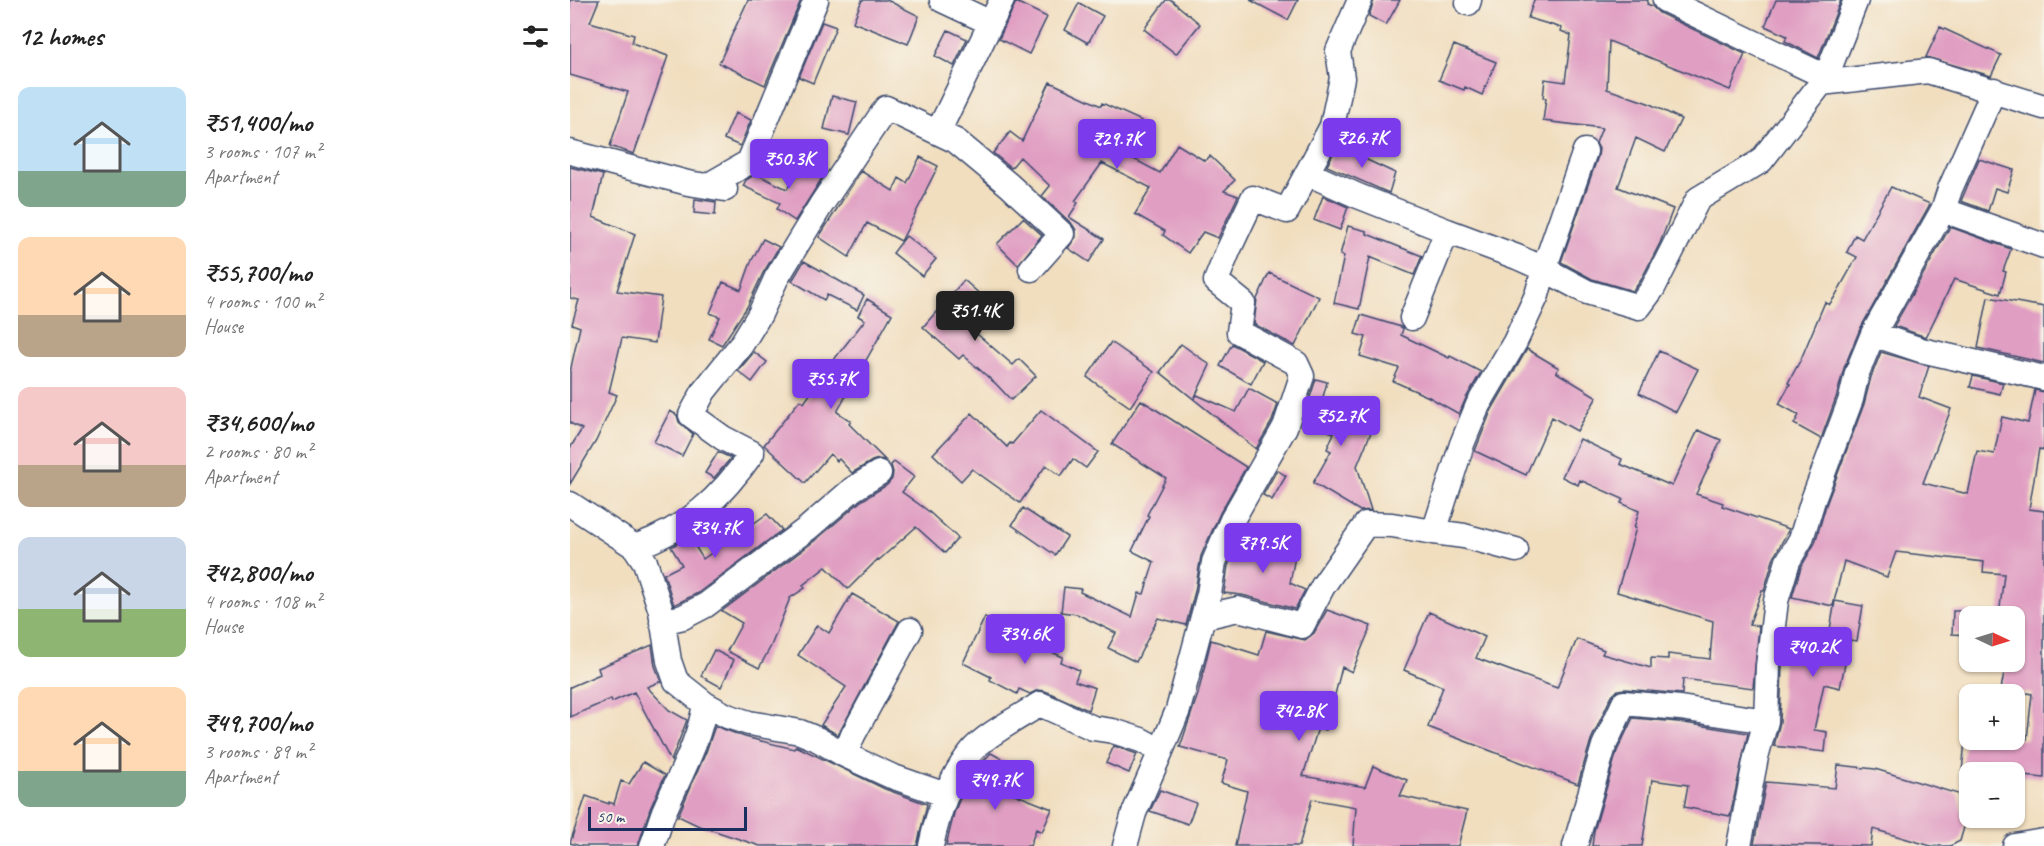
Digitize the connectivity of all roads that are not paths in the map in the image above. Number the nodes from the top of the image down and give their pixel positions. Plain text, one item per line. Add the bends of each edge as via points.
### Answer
1 (816, 0) edge
2 (942, 0) edge
3 (1002, 0) edge
4 (1360, 0) edge
5 (1665, 0) edge
6 (1856, 0) edge
7 (991, 23) junction
8 (1823, 80) junction
9 (1994, 90) junction
10 (2044, 106) edge
11 (938, 132) junction
12 (570, 152) edge
13 (1585, 152) dead end
14 (1307, 173) junction
15 (1943, 210) junction
16 (1447, 231) junction
17 (2044, 246) edge
18 (1031, 269) dead end
19 (1544, 269) junction
20 (1412, 318) dead end
21 (1873, 334) junction
22 (2044, 378) edge
23 (879, 473) dead end
24 (570, 504) edge
25 (1434, 532) junction
26 (635, 547) junction
27 (1516, 550) dead end
28 (1203, 617) junction
29 (662, 622) junction
30 (910, 630) dead end
31 (705, 704) junction
32 (1766, 721) junction
33 (1161, 751) junction
34 (845, 754) junction
35 (946, 795) junction
36 (2044, 841) edge
37 (652, 846) edge
38 (932, 846) edge
39 (1125, 846) edge
40 (1575, 846) edge
41 (1739, 846) edge
42 (2015, 846) edge

1 - 12 street via 749,162 720,188
2 - 7 street
3 - 7 street
4 - 14 street via 1338,51 1342,78 1332,126
5 - 8 street
6 - 8 street
7 - 11 street
8 - 9 street via 1928,71
8 - 19 street via 1761,161 1698,199 1653,288 1639,307 1587,292
9 - 10 street
9 - 15 street
11 - 18 street via 956,141 1009,184 1062,234
11 - 26 street via 886,108 880,116 776,279 741,345 704,391 691,415 752,453 706,508 658,539
13 - 19 street
14 - 16 street
14 - 28 street via 1287,210 1253,198 1216,281 1243,303 1239,332 1296,363 1302,376 1285,427 1232,520 1214,562
15 - 17 street
15 - 21 street
16 - 19 street
16 - 20 street
19 - 25 street via 1537,296 1478,405
21 - 22 street via 1921,350
21 - 32 street via 1802,539 1788,561 1776,601
23 - 29 street via 853,489 706,605
24 - 26 street
25 - 27 street
25 - 28 street via 1366,524 1323,586 1302,626 1238,609
26 - 29 street via 654,586
28 - 33 street via 1178,710
29 - 31 street via 676,681
30 - 34 street
31 - 34 street via 749,723 800,732
31 - 37 street via 695,743
32 - 40 street via 1624,703 1604,746
32 - 41 street via 1755,757
33 - 35 street via 1141,740 1093,728 1040,704 972,750
33 - 39 street via 1134,813
34 - 35 street via 891,776
35 - 38 street via 938,812
36 - 42 street

